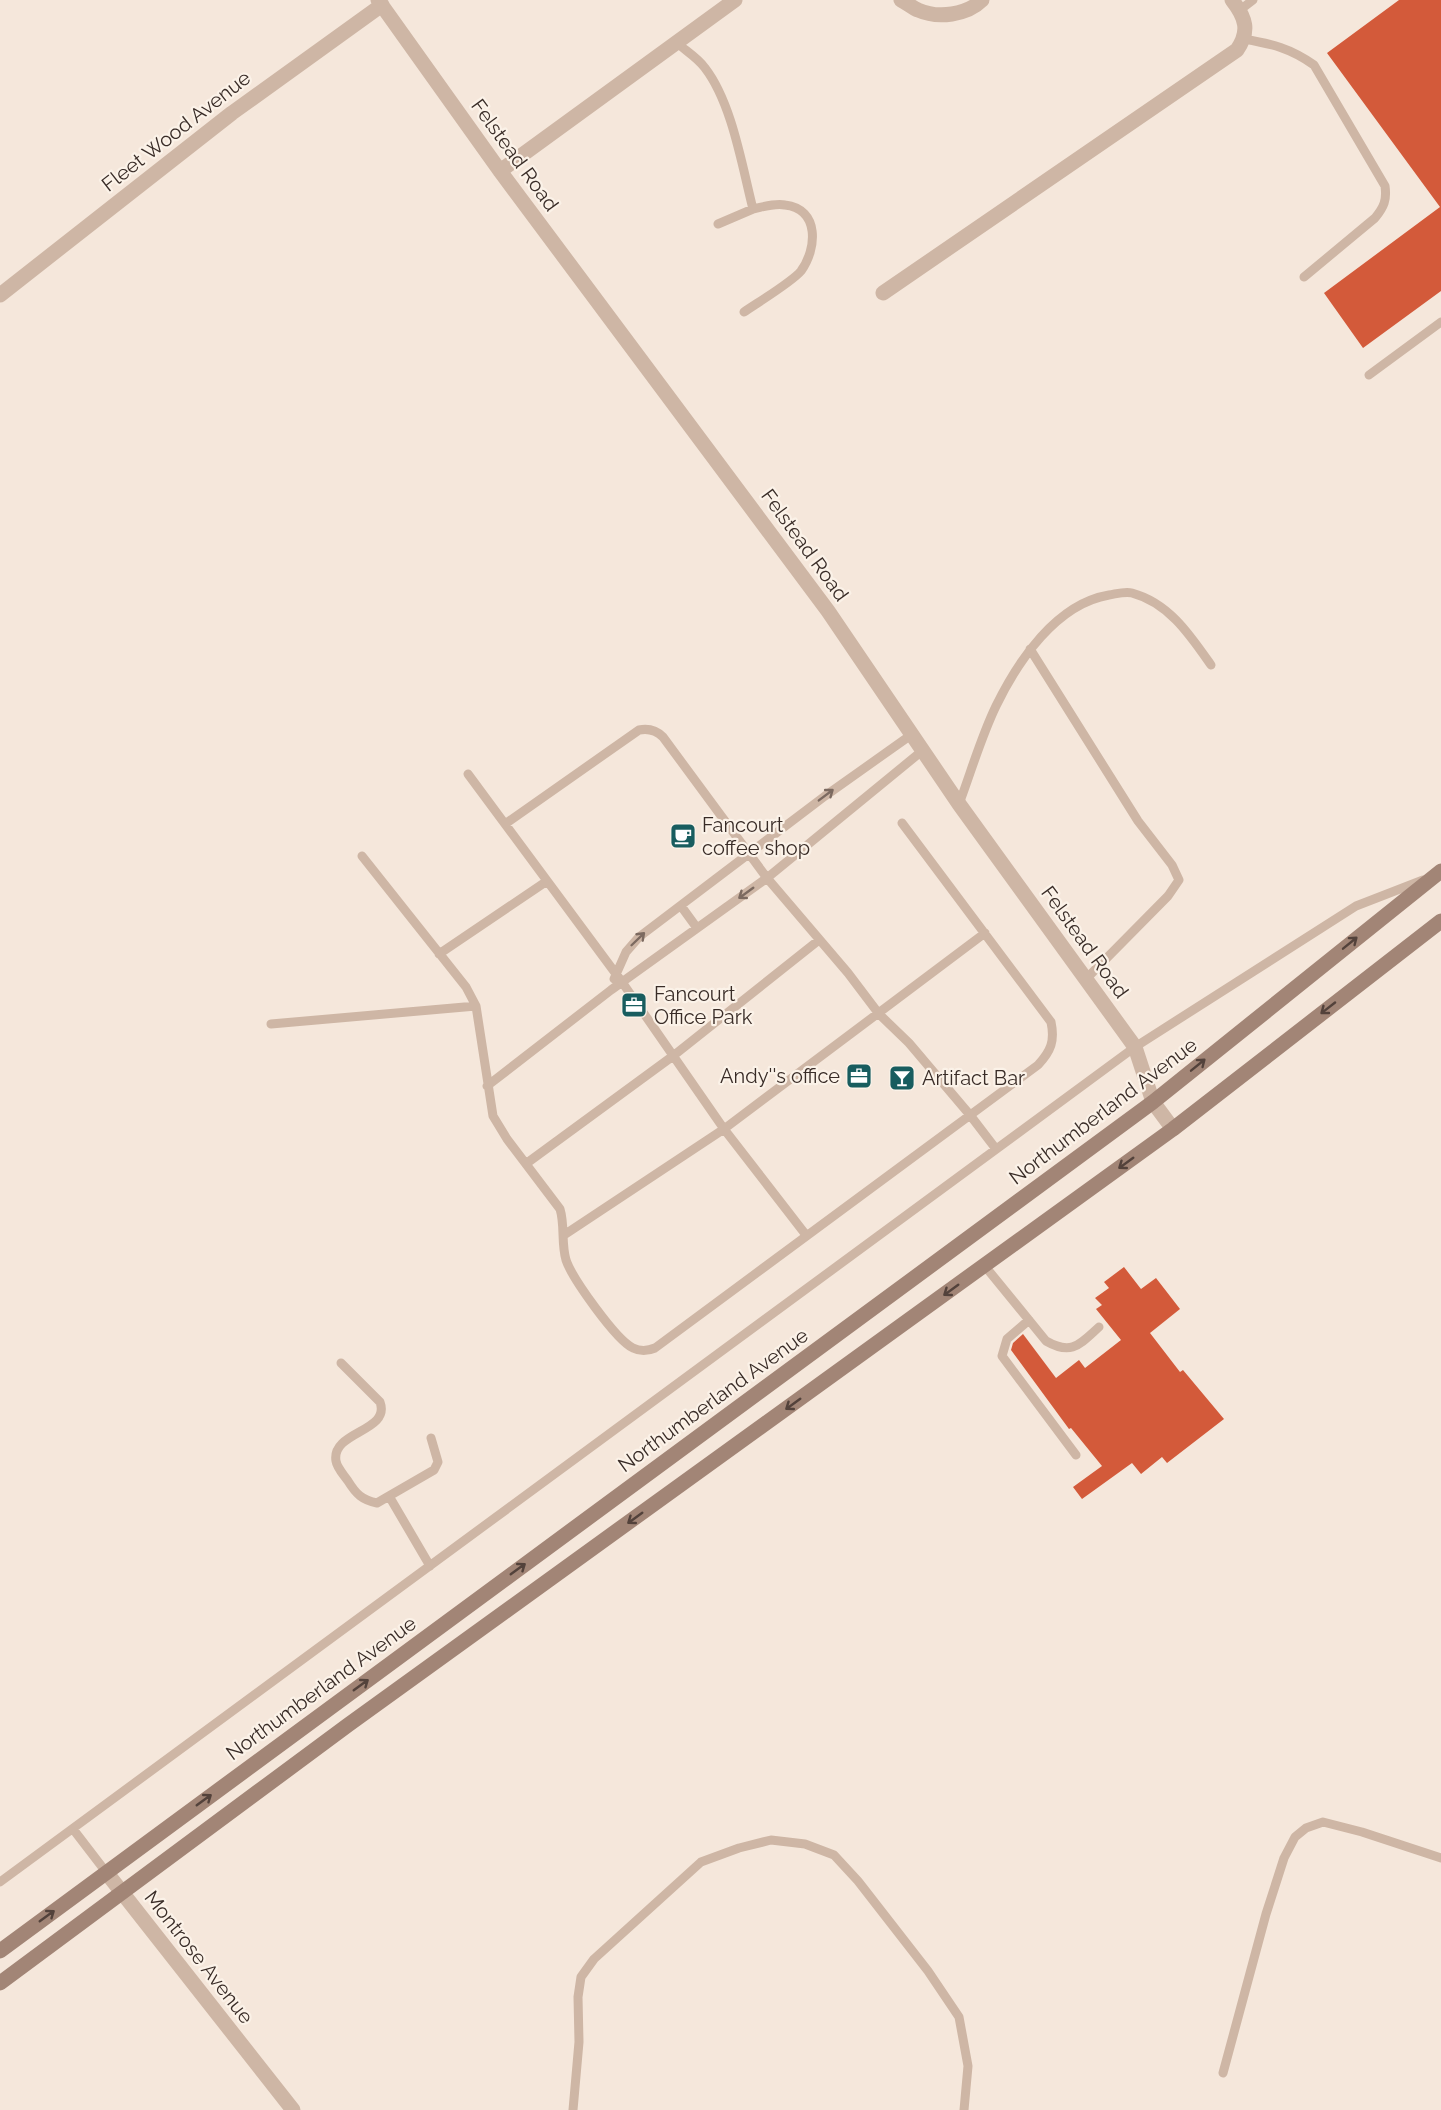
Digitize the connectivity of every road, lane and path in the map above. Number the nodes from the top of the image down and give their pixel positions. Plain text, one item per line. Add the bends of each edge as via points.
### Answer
1 (735, 0) edge
2 (902, 0) edge
3 (982, 0) edge
4 (1253, 0) edge
5 (380, 3) edge
6 (1236, 5) edge
7 (1244, 39) junction
8 (677, 43) junction
9 (500, 171) junction
10 (753, 209) junction
11 (718, 224) dead end
12 (1304, 276) dead end
13 (883, 293) dead end
14 (0, 295) edge
15 (744, 312) dead end
16 (1441, 322) edge
17 (1369, 375) dead end
18 (1030, 649) junction
19 (1210, 665) dead end
20 (910, 735) junction
21 (922, 751) junction
22 (468, 774) dead end
23 (959, 804) junction
24 (902, 823) dead end
25 (505, 824) junction
26 (749, 855) junction
27 (362, 856) dead end
28 (1438, 873) edge
29 (767, 878) junction
30 (547, 881) junction
31 (681, 906) junction
32 (1441, 921) edge
33 (697, 928) junction
34 (984, 933) junction
35 (819, 940) junction
36 (439, 954) junction
37 (619, 978) junction
38 (1086, 979) junction
39 (476, 1006) junction
40 (879, 1014) junction
41 (271, 1024) dead end
42 (1136, 1047) junction
43 (673, 1056) junction
44 (487, 1086) junction
45 (1153, 1102) junction
46 (970, 1114) junction
47 (724, 1129) junction
48 (1173, 1129) junction
49 (996, 1149) junction
50 (527, 1163) junction
51 (564, 1235) junction
52 (807, 1235) junction
53 (984, 1265) junction
54 (1029, 1320) junction
55 (1099, 1327) dead end
56 (342, 1363) dead end
57 (431, 1438) dead end
58 (1076, 1455) dead end
59 (389, 1496) junction
60 (430, 1566) junction
61 (73, 1829) junction
62 (1441, 1858) edge
63 (106, 1872) junction
64 (0, 1882) edge
65 (122, 1892) junction
66 (0, 1951) edge
67 (0, 1983) edge
68 (1223, 2073) dead end
69 (293, 2110) edge
70 (573, 2110) edge
71 (964, 2110) edge

1 - 8 street
2 - 3 street via 920,11 948,15 974,9
4 - 6 lane
5 - 9 street, Felstead Road
5 - 14 street, Fleet Wood Avenue
6 - 7 street via 1246,26
7 - 12 lane via 1282,47 1314,65 1385,186 1387,198 1375,218
7 - 13 street via 1226,59
8 - 9 street
8 - 10 lane via 704,66 716,84 726,107
9 - 20 street, Felstead Road via 828,611
10 - 11 lane
10 - 15 lane via 785,205 798,209 814,231 813,243 799,273
16 - 17 lane
18 - 19 lane via 1079,605 1129,592 1169,612
18 - 23 lane via 996,706
18 - 38 lane via 1179,880
20 - 21 street, Felstead Road
26 -> 20 lane
21 - 23 street, Felstead Road
21 - 29 lane
22 - 25 lane
23 - 38 street, Felstead Road
24 - 34 lane
25 - 26 lane via 647,728 663,737
25 - 30 lane
26 - 29 lane
26 - 31 lane
27 - 36 lane
28 - 42 lane via 1356,906
45 -> 28 main road, Northumberland Avenue
29 -> 33 lane
29 - 35 lane
30 - 36 lane
30 - 37 lane
31 - 33 lane
37 -> 31 lane via 626,952 639,937
32 -> 48 main road
33 - 37 lane
34 - 40 lane
34 - 46 lane via 1051,1022 1053,1039 1047,1056 1038,1065
35 - 40 lane
35 - 43 lane
36 - 39 lane
37 - 43 lane
37 - 44 lane via 611,990
38 - 42 street, Felstead Road
39 - 41 lane
39 - 44 lane
40 - 46 lane
40 - 47 lane
42 - 45 street, Felstead Road
42 - 49 lane
43 - 47 lane
43 - 50 lane
44 - 50 lane via 493,1116
45 - 48 street, Felstead Road
63 -> 45 main road, Northumberland Avenue
46 - 49 lane
46 - 52 lane
47 - 51 lane
47 - 52 lane
48 -> 53 main road
49 - 60 lane
50 - 51 lane via 560,1209
51 - 52 lane via 569,1269 596,1308 626,1343 635,1350 646,1351
53 - 54 lane
53 -> 65 main road
54 - 55 lane via 1046,1341 1059,1348 1077,1346
54 - 58 lane via 1007,1339 1002,1356
56 - 59 lane via 380,1402 382,1409 381,1416 342,1443 335,1459 337,1465 357,1496 377,1503
57 - 59 lane via 438,1462 434,1470
59 - 60 lane
60 - 61 lane
61 - 63 lane, Montrose Avenue
61 - 64 lane
62 - 68 lane via 1323,1822 1295,1837 1266,1914
63 - 65 street, Montrose Avenue
66 -> 63 main road, Northumberland Avenue
65 - 67 main road
65 - 69 street, Montrose Avenue
70 - 71 lane via 578,1997 581,1977 594,1959 701,1862 771,1840 805,1844 834,1855 928,1971 959,2017 968,2066

